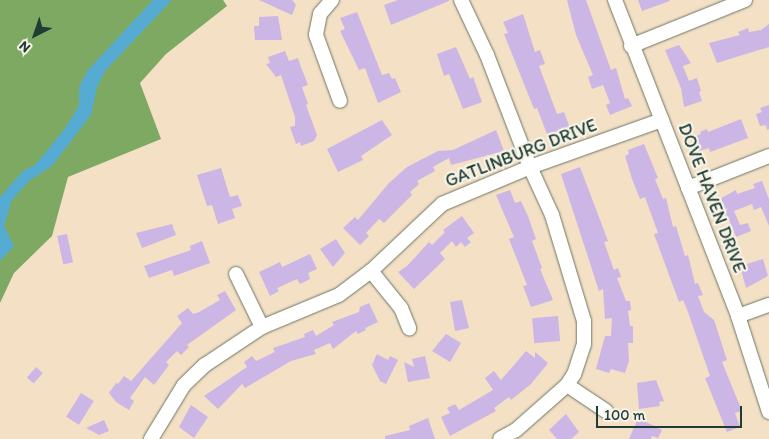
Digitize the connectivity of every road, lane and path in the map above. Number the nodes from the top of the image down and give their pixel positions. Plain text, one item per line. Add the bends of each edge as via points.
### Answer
1 (332, 0) edge
2 (460, 0) edge
3 (615, 0) edge
4 (745, 0) edge
5 (630, 46) junction
6 (340, 101) dead end
7 (662, 120) junction
8 (769, 156) edge
9 (530, 167) junction
10 (688, 188) junction
11 (371, 271) junction
12 (236, 274) dead end
13 (769, 305) edge
14 (738, 316) junction
15 (262, 327) junction
16 (409, 328) dead end
17 (567, 385) junction
18 (606, 411) dead end
19 (769, 412) edge
20 (151, 439) edge
21 (500, 439) edge

1 - 6 street via 320,14 316,35
2 - 9 street via 487,55
3 - 5 street, DOVE HAVEN DRIVE
4 - 5 street
5 - 7 street, DOVE HAVEN DRIVE
7 - 9 street, GATLINBURG DRIVE
7 - 10 street, DOVE HAVEN DRIVE
8 - 10 street
9 - 11 street, GATLINBURG DRIVE via 442,204
9 - 17 street via 552,215 565,267 584,321 584,344
10 - 14 street, DOVE HAVEN DRIVE
11 - 15 street, GATLINBURG DRIVE via 339,295
11 - 16 street via 401,308
12 - 15 street
13 - 14 street
14 - 19 street, DOVE HAVEN DRIVE
15 - 20 street, GATLINBURG DRIVE via 238,341 184,385
17 - 18 street
17 - 21 street via 516,430

